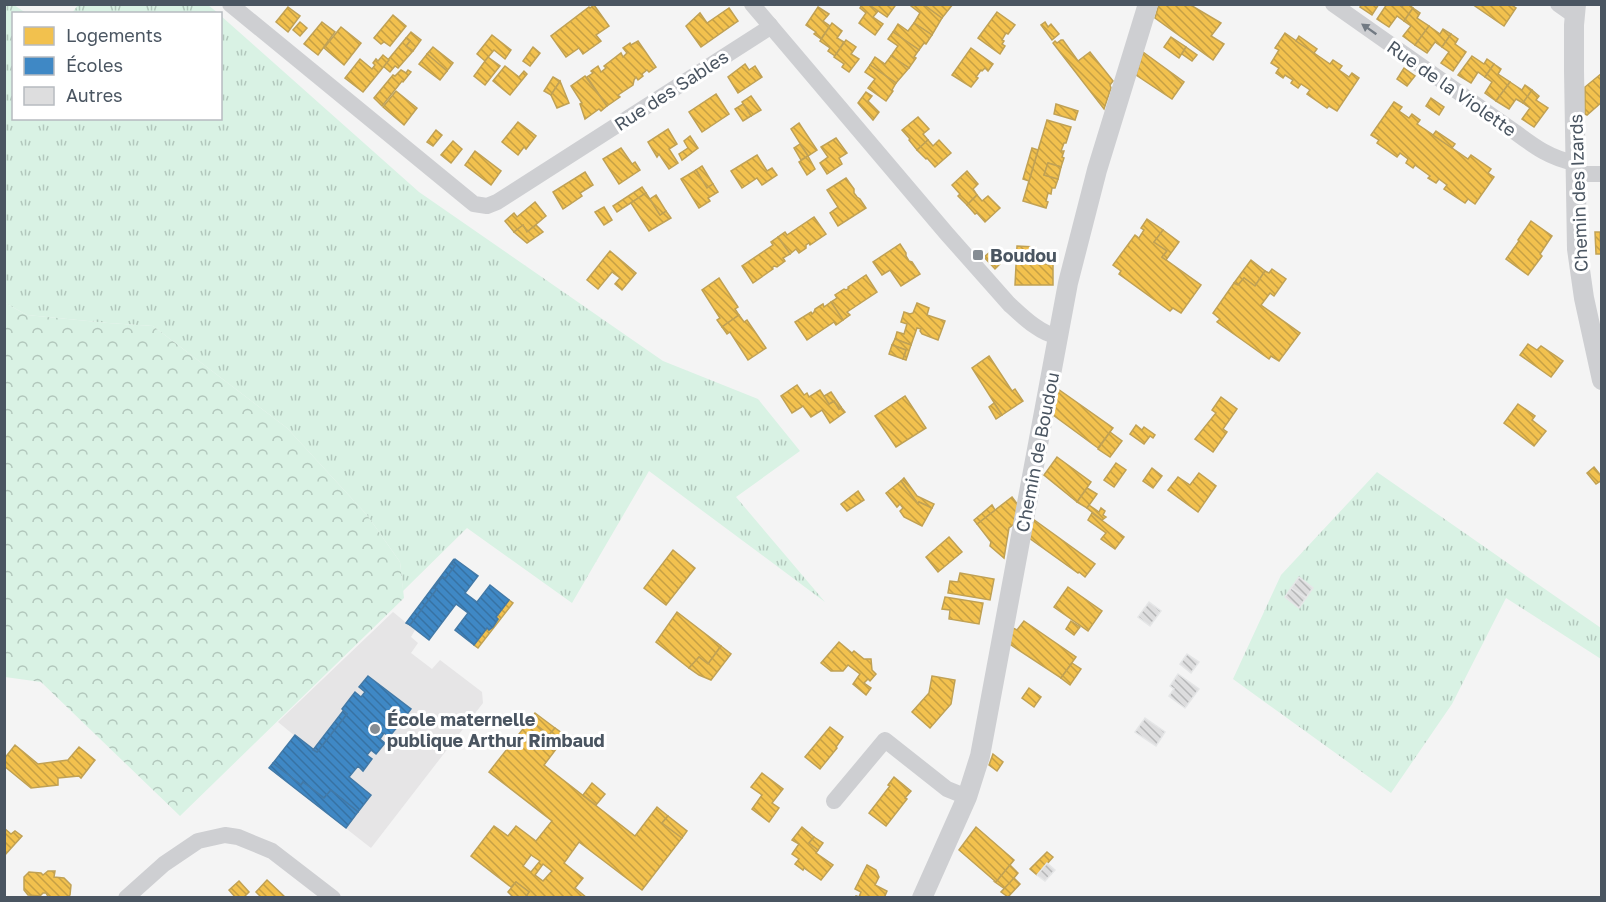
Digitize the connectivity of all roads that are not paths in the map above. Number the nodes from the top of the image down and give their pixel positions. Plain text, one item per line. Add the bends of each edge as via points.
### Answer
1 (230, 4) edge
2 (752, 4) edge
3 (1148, 4) edge
4 (1333, 4) edge
5 (1558, 4) edge
6 (1576, 10) edge
7 (770, 25) junction
8 (1575, 169) junction
9 (1602, 174) edge
10 (1059, 337) junction
11 (1602, 380) edge
12 (967, 797) junction
13 (834, 801) dead end
14 (126, 897) edge
15 (333, 897) edge
16 (922, 897) edge

1 - 7 street, Rue des Sables via 474,204 487,206
2 - 7 street
3 - 10 street, Chemin de Boudou via 1086,207
8 -> 4 street, Rue de la Violette via 1534,147
5 - 6 street
6 - 8 street, Chemin des Izards
7 - 10 street via 1009,304 1051,336
8 - 9 street, Rue de la Violette
8 - 11 street, Chemin des Izards via 1579,259
10 - 12 street, Chemin de Boudou via 980,756
12 - 13 street via 947,789 885,740
12 - 16 street, Chemin de Boudou
14 - 15 street via 198,841 225,835 273,850

